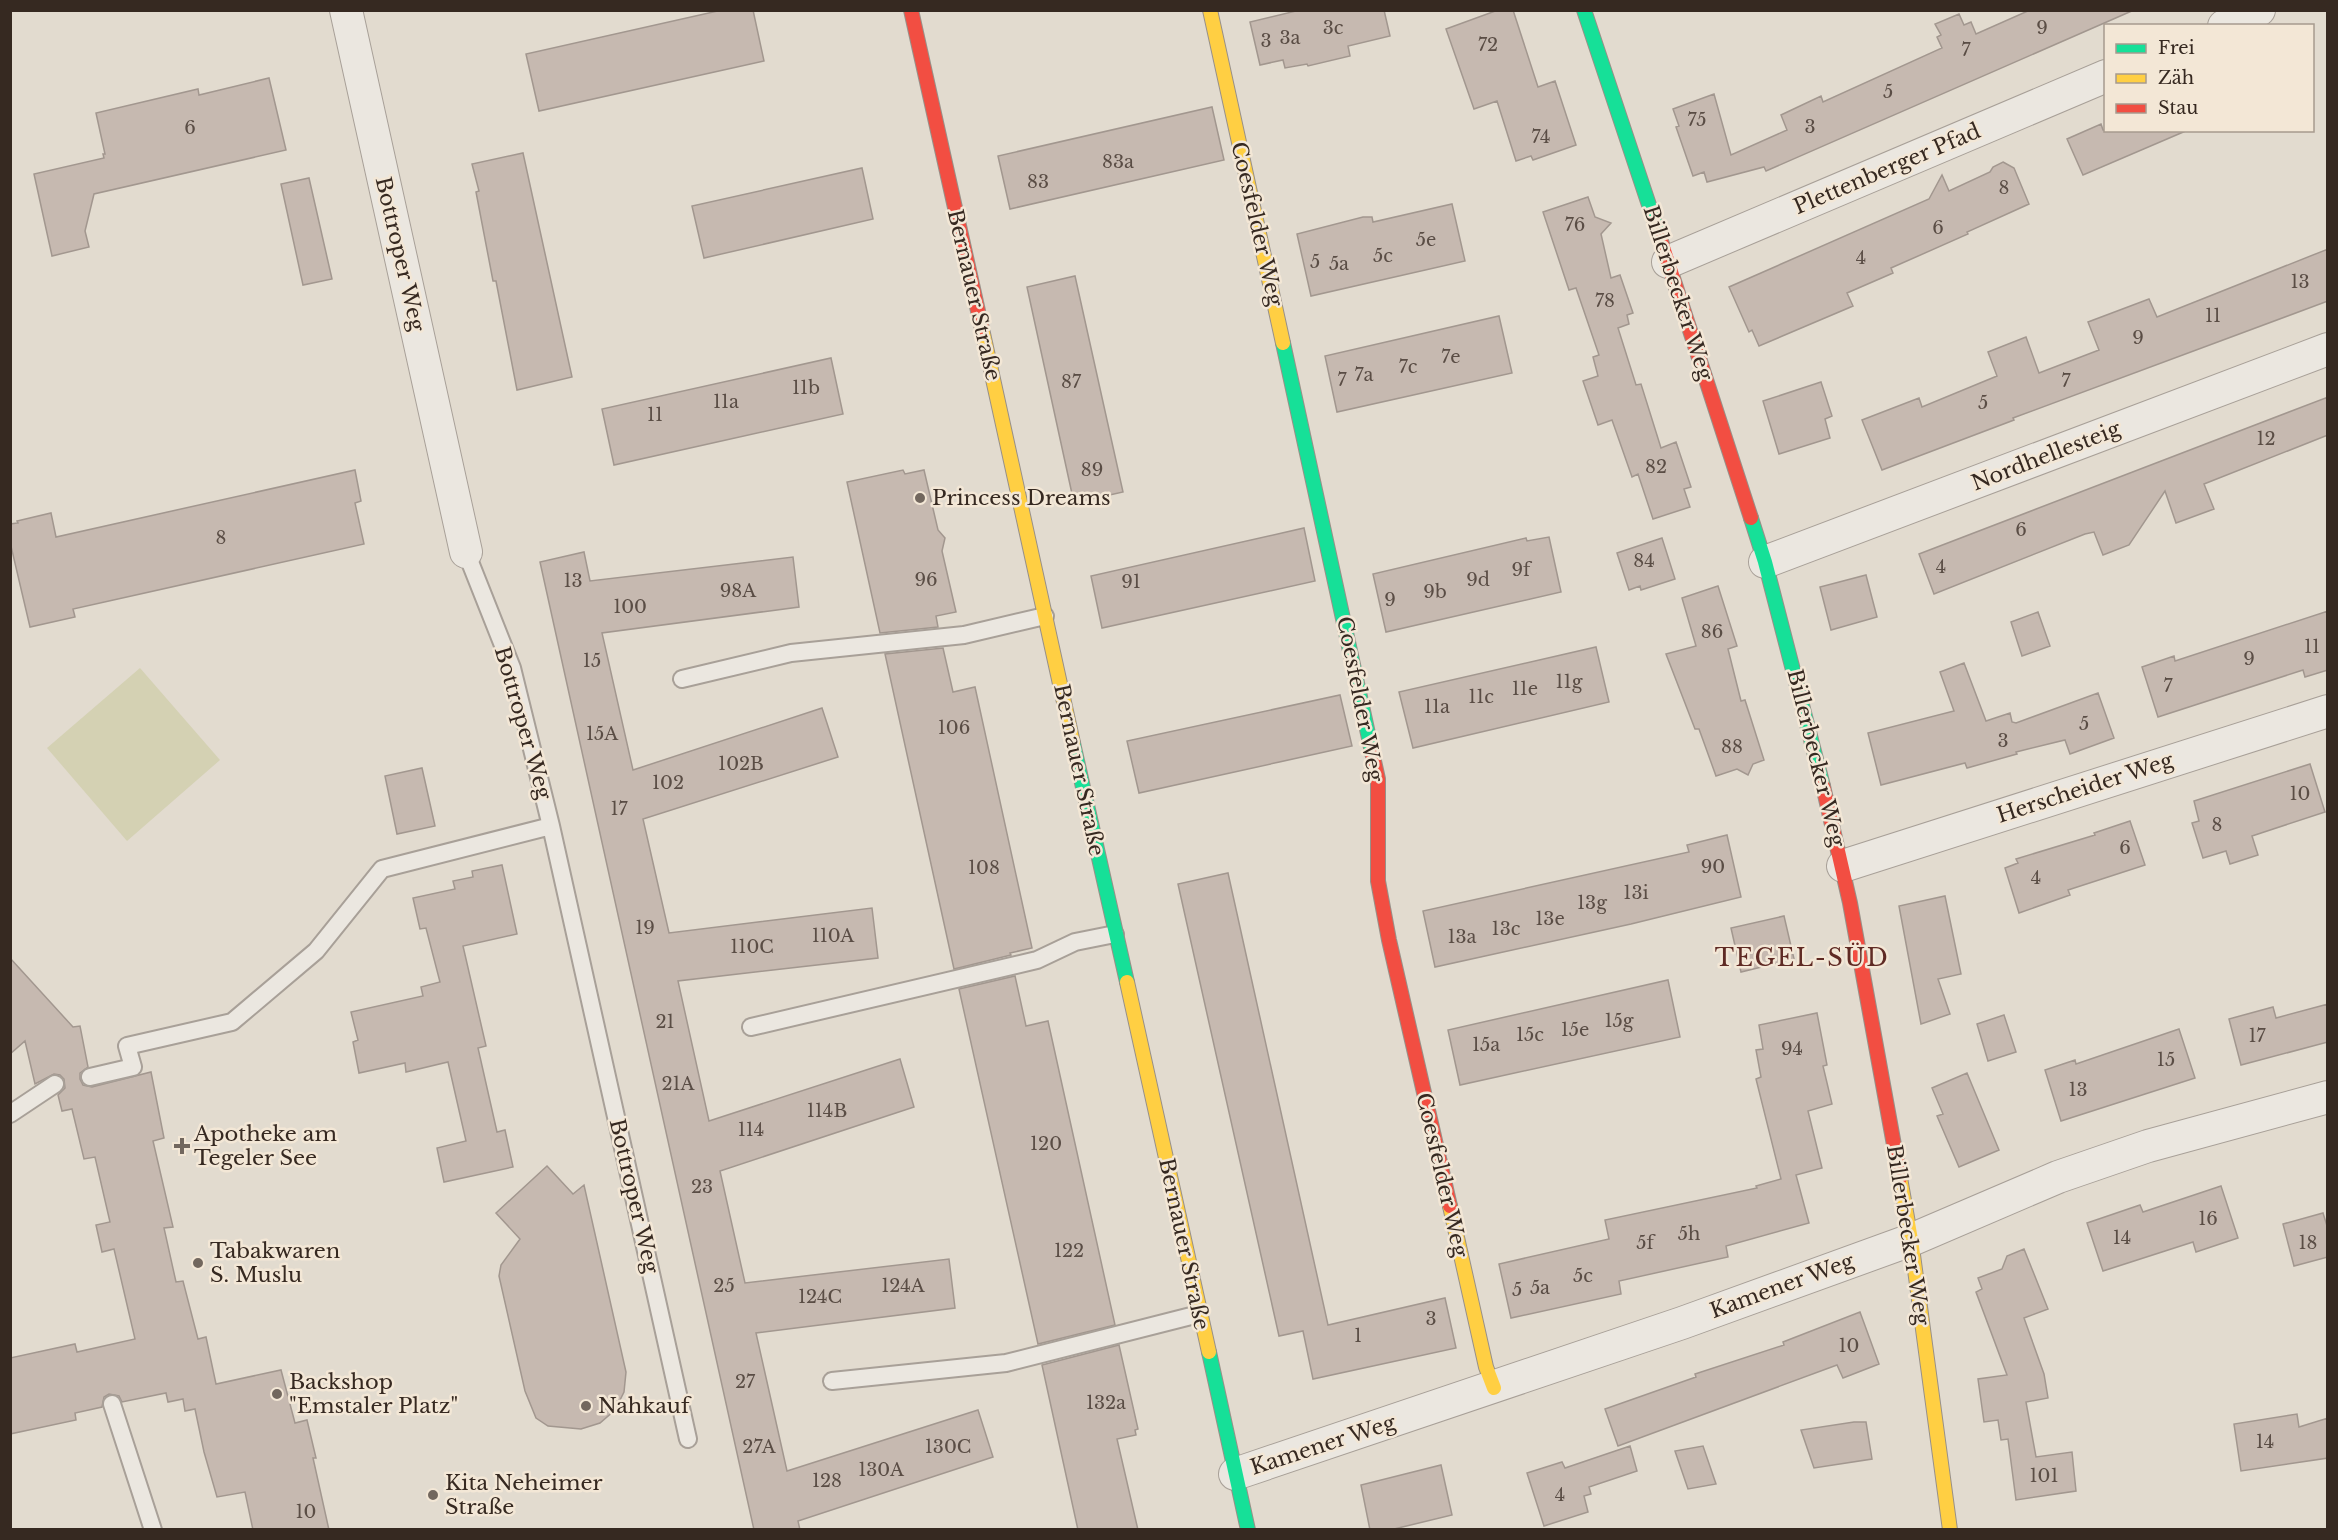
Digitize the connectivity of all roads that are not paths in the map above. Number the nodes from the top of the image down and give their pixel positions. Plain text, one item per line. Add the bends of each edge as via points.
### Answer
1 (346, 10) edge
2 (911, 10) edge
3 (1210, 10) edge
4 (1584, 10) edge
5 (2259, 10) edge
6 (2228, 24) edge
7 (2104, 77) edge
8 (1668, 262) junction
9 (2328, 349) edge
10 (466, 552) joint
11 (1765, 562) junction
12 (1046, 616) junction
13 (682, 679) dead end
14 (2328, 711) edge
15 (551, 826) junction
16 (1843, 866) junction
17 (1115, 934) junction
18 (751, 1027) dead end
19 (90, 1077) dead end
20 (56, 1084) dead end
21 (2328, 1097) edge
22 (10, 1114) edge
23 (1911, 1240) junction
24 (1199, 1314) junction
25 (832, 1382) dead end
26 (1494, 1388) junction
27 (112, 1404) dead end
28 (688, 1439) dead end
29 (1235, 1474) junction
30 (153, 1530) edge
31 (1248, 1530) edge
32 (1950, 1530) edge

1 - 10 street, Bottroper Weg
2 - 12 street, Bernauer Straße
3 - 26 street, Coesfelder Weg via 1378,779 1378,881 1389,940
4 - 8 street, Billerbecker Weg
5 - 6 street
7 - 8 street, Plettenberger Pfad
8 - 11 street, Billerbecker Weg
9 - 11 street, Nordhellesteig
10 - 15 lane, Bottroper Weg via 512,668
11 - 16 street, Billerbecker Weg
12 - 13 lane via 964,635 791,653
12 - 17 street, Bernauer Straße
14 - 16 street, Herscheider Weg
15 - 19 lane via 382,869 316,951 232,1022 127,1046 133,1067
15 - 28 lane, Bottroper Weg
16 - 23 street, Billerbecker Weg
17 - 18 lane via 1075,942 1037,960
17 - 24 street, Bernauer Straße
20 - 22 lane
21 - 23 street, Kamener Weg via 2148,1146 2058,1177
23 - 26 street, Kamener Weg
23 - 32 street, Billerbecker Weg
24 - 25 lane via 1006,1363
24 - 29 street, Bernauer Straße
26 - 29 street, Kamener Weg
27 - 30 lane
29 - 31 street, Bernauer Straße

